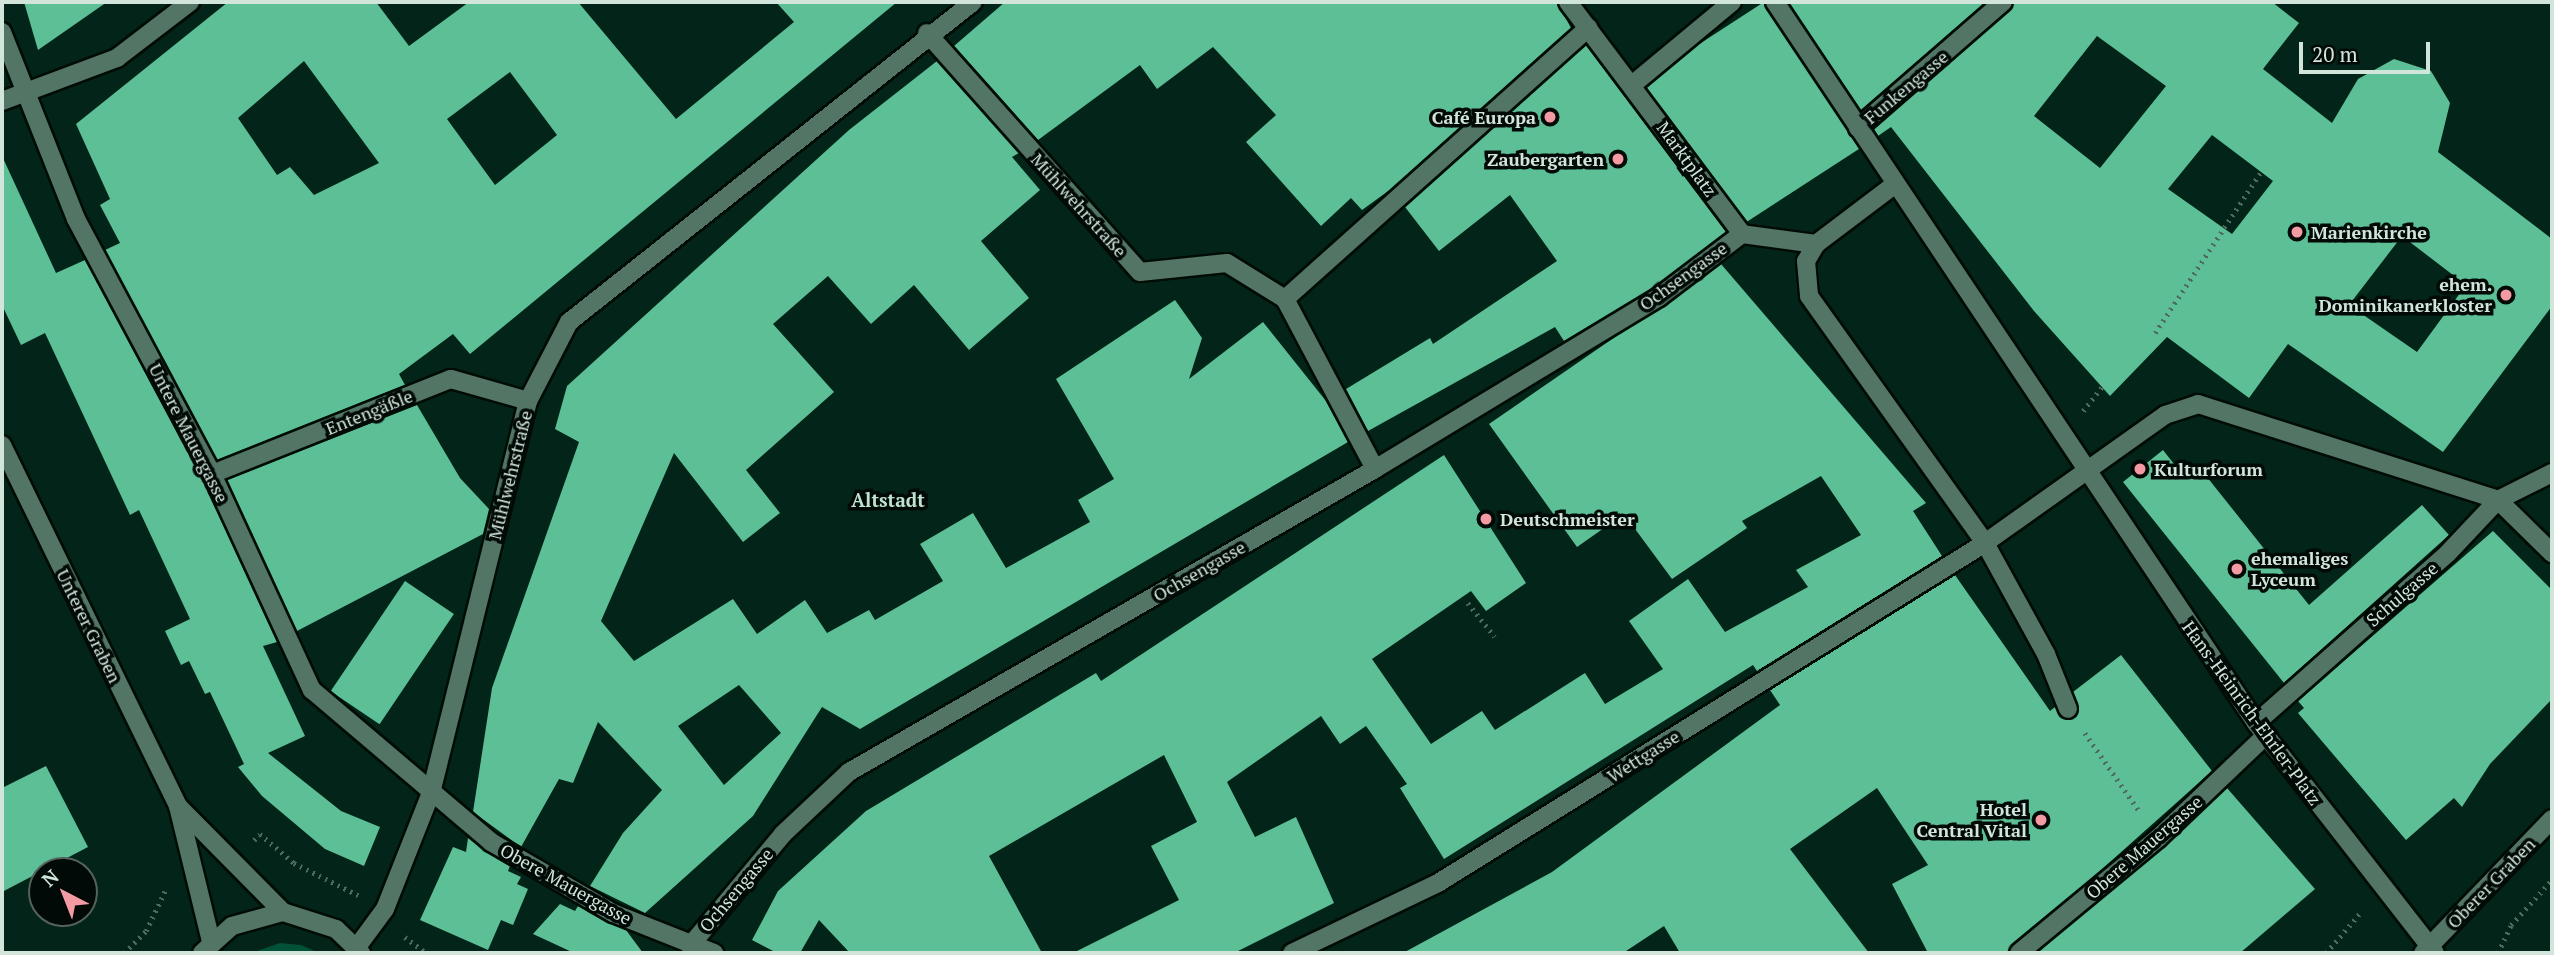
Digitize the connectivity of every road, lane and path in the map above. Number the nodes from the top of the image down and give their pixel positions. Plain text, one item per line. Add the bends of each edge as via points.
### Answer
1 (190, 2) edge
2 (973, 2) edge
3 (1568, 2) edge
4 (1732, 2) edge
5 (1775, 2) edge
6 (2003, 2) edge
7 (1588, 27) junction
8 (2, 32) edge
9 (928, 33) junction
10 (1632, 85) junction
11 (22, 94) junction
12 (2, 102) edge
13 (1858, 128) junction
14 (2262, 170) dead end
15 (1894, 185) junction
16 (1742, 234) junction
17 (1816, 244) junction
18 (1285, 299) junction
19 (2155, 332) dead end
20 (528, 401) junction
21 (2, 445) edge
22 (1375, 469) junction
23 (2552, 473) edge
24 (212, 474) junction
25 (2084, 474) junction
26 (2498, 500) junction
27 (1985, 543) junction
28 (2552, 553) edge
29 (1468, 603) dead end
30 (1495, 637) dead end
31 (2068, 709) joint
32 (2260, 730) junction
33 (431, 793) junction
34 (178, 806) junction
35 (2552, 819) edge
36 (2158, 838) junction
37 (232, 857) junction
38 (2552, 880) edge
39 (385, 909) junction
40 (283, 912) junction
41 (690, 946) junction
42 (207, 947) edge
43 (359, 950) edge
44 (2429, 951) edge
45 (714, 953) edge
46 (1292, 953) edge
47 (2019, 953) edge
48 (2498, 953) edge

1 - 11 street via 117,58
2 - 9 street, Mühlwehrstraße
3 - 7 street, Marktplatz
4 - 10 street
5 - 13 street
6 - 13 street, Funkengasse
7 - 10 street, Marktplatz
7 - 18 street
8 - 11 street, Untere Mauergasse
9 - 18 street, Mühlwehrstraße via 1140,272 1227,262
9 - 20 street, Mühlwehrstraße via 569,322
10 - 16 street, Marktplatz
11 - 12 street
11 - 24 street, Untere Mauergasse via 76,219
13 - 15 street, Funkengasse
14 - 19 path
15 - 17 street
15 - 25 street, Hans-Heinrich-Ehrler-Platz
16 - 17 street
16 - 22 street, Ochsengasse via 1658,297
17 - 27 street via 1806,261 1809,296
18 - 22 street, Mühlwehrstraße
20 - 24 street, Entengäßle via 451,379
20 - 33 street, Mühlwehrstraße
21 - 34 street, Unterer Graben
22 - 41 street, Ochsengasse via 849,772 783,834
23 - 26 street, Schulgasse
24 - 33 street, Untere Mauergasse via 312,690
25 - 26 street via 2165,415 2198,404
25 - 27 street
25 - 32 street, Hans-Heinrich-Ehrler-Platz
26 - 28 street
26 - 32 street, Schulgasse
27 - 31 street via 2046,654
27 - 46 street, Wettgasse via 1438,883
29 - 30 path
31 - 36 path
32 - 36 street, Obere Mauergasse
32 - 44 street, Hans-Heinrich-Ehrler-Platz
33 - 39 street, Mühlwehrstraße
33 - 41 street, Obere Mauergasse via 491,842 613,913
34 - 37 street, Unterer Graben
34 - 42 street, Unterer Graben
35 - 44 street, Oberer Graben
36 - 47 street, Obere Mauergasse
37 - 39 path via 260,835 294,863
37 - 40 street, Unterer Graben
38 - 48 path via 2511,925
39 - 43 street, Mühlwehrstraße
40 - 42 street via 244,920
40 - 43 street via 311,916
41 - 45 street, Obere Mauergasse

